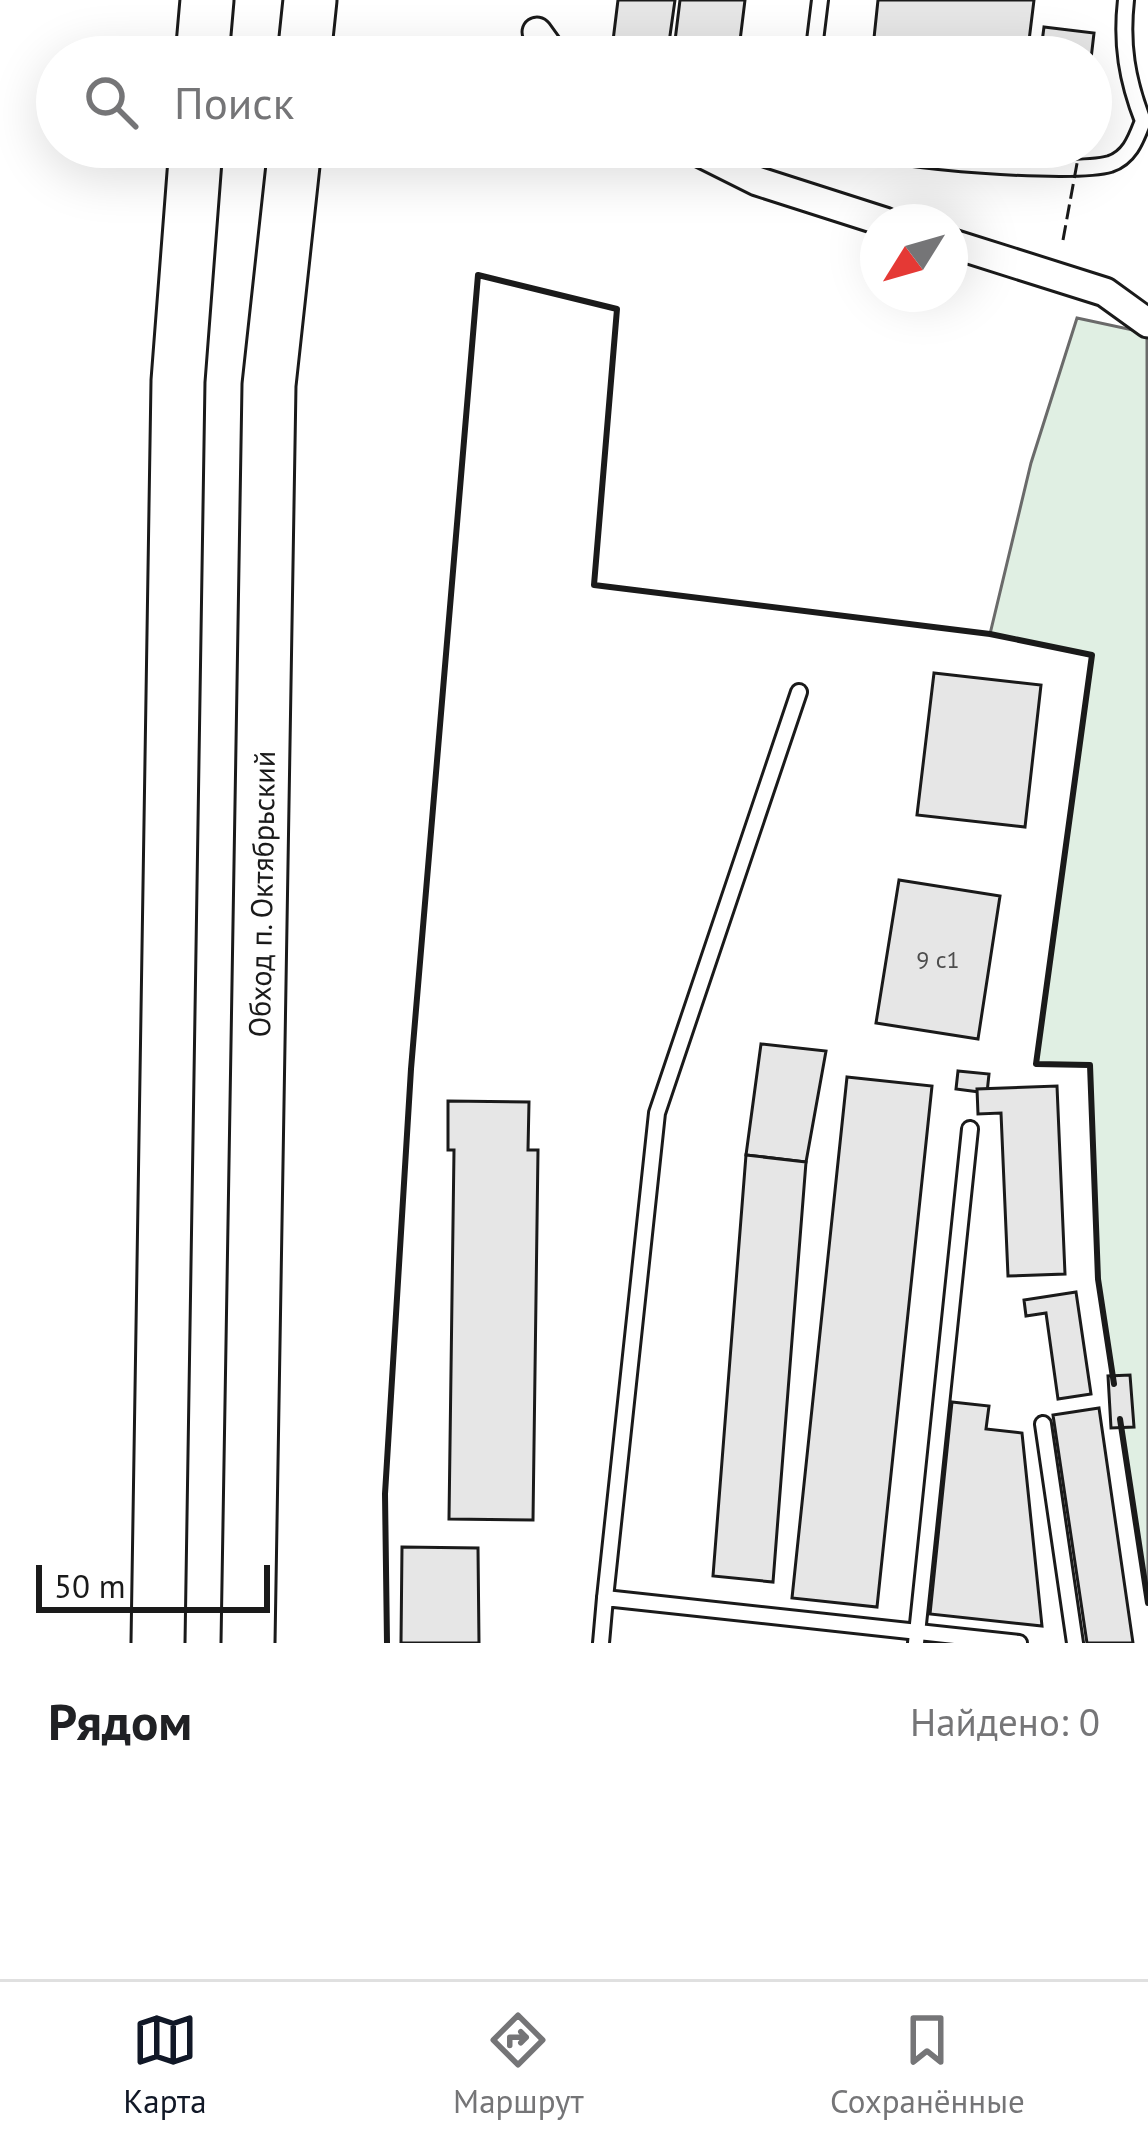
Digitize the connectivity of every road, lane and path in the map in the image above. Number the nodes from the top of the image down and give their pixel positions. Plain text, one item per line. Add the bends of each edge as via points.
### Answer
1 (207, 0) edge
2 (310, 0) edge
3 (820, 0) edge
4 (1126, 0) edge
5 (537, 32) dead end
6 (204, 36) edge
7 (306, 36) edge
8 (540, 36) edge
9 (816, 36) edge
10 (1112, 164) edge
11 (194, 168) edge
12 (293, 168) edge
13 (732, 168) edge
14 (860, 214) edge
15 (968, 249) edge
16 (1148, 323) edge
17 (799, 692) dead end
18 (970, 1129) dead end
19 (1043, 1424) dead end
20 (605, 1598) junction
21 (917, 1638) edge
22 (158, 1643) edge
23 (248, 1643) edge
24 (601, 1643) edge
25 (1019, 1643) edge
26 (1076, 1643) edge

1 - 6 highway
2 - 7 highway
3 - 9 lane
4 - 10 lane via 1128,84 1143,121 1132,148
5 - 8 street
11 - 22 highway via 178,380
12 - 23 highway, Обход п. Октябрьский via 269,385
13 - 14 street
15 - 16 street via 1106,292
17 - 20 lane via 657,1113
18 - 21 lane
19 - 26 lane
20 - 21 lane
20 - 24 lane
21 - 25 lane

